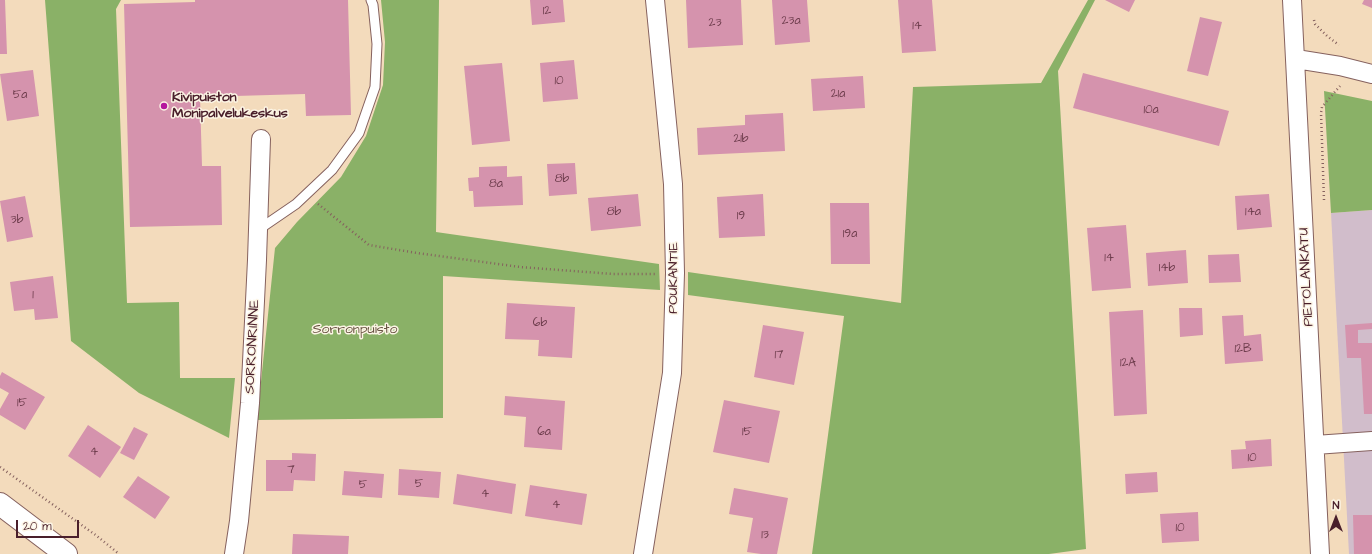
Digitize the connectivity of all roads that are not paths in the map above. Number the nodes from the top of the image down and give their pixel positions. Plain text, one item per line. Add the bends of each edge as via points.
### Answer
1 (371, 0) edge
2 (655, 0) edge
3 (1292, 0) edge
4 (1296, 59) junction
5 (1372, 74) edge
6 (261, 139) dead end
7 (258, 230) junction
8 (1372, 441) edge
9 (1315, 445) junction
10 (0, 504) edge
11 (66, 554) edge
12 (234, 554) edge
13 (643, 554) edge
14 (1320, 554) edge

1 - 7 lane via 377,44 375,87 359,132 332,170 296,204
2 - 13 street, POUKANTIE via 673,184 675,273 672,373
3 - 4 street, PIETOLANKATU
4 - 5 street
4 - 9 street, PIETOLANKATU
6 - 7 street, SORRONRINNE
7 - 12 street, SORRONRINNE via 250,403
8 - 9 street
9 - 14 street, PIETOLANKATU
10 - 11 street

